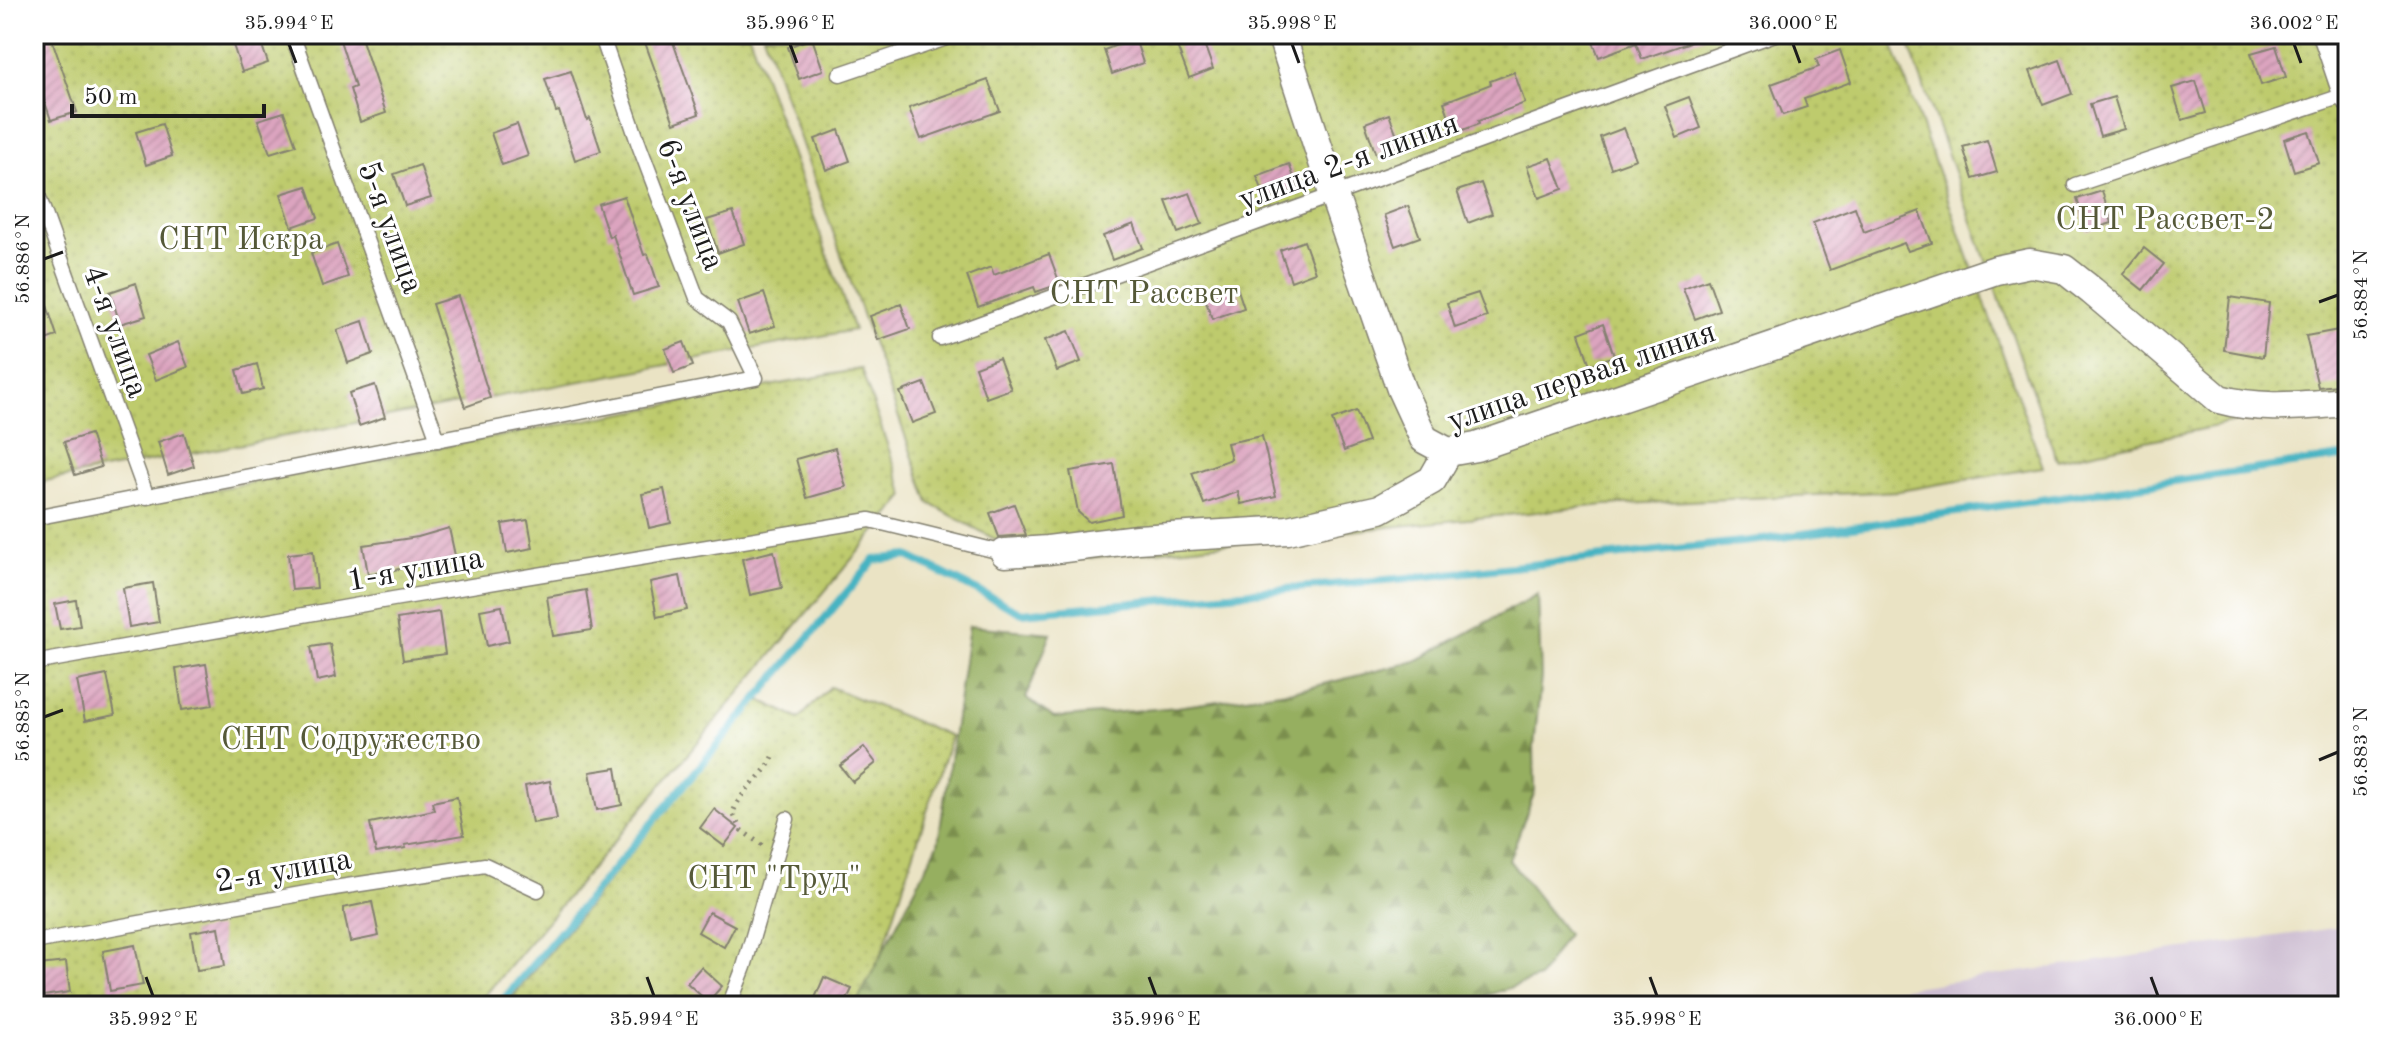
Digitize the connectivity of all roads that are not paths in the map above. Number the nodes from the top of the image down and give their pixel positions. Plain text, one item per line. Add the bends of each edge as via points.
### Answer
1 (292, 34) edge
2 (601, 34) edge
3 (958, 34) edge
4 (1281, 34) edge
5 (1775, 34) edge
6 (2327, 34) edge
7 (840, 74) dead end
8 (2348, 95) edge
9 (34, 184) edge
10 (2075, 185) dead end
11 (1334, 196) junction
12 (940, 338) dead end
13 (2348, 402) edge
14 (438, 440) junction
15 (1448, 452) junction
16 (147, 497) junction
17 (34, 518) edge
18 (1005, 553) joint
19 (34, 663) edge
20 (787, 819) dead end
21 (538, 890) dead end
22 (34, 942) edge
23 (729, 1006) edge

1 - 14 lane, 5-я улица
2 - 14 lane, 6-я улица via 697,298 729,322 756,378
3 - 7 lane
4 - 11 street
5 - 11 lane, улица 2-я линия
6 - 8 street
8 - 10 lane
9 - 16 lane, 4-я улица
11 - 12 lane, улица 2-я линия
11 - 15 street via 1401,389 1424,439
13 - 15 street, улица первая линия via 2272,407 2219,399 2064,269 2030,263
14 - 16 lane
15 - 18 street, улица первая линия via 1432,480 1365,513 1288,530
16 - 17 lane
18 - 19 lane, 1-я улица via 870,520
20 - 23 lane
21 - 22 lane, 2-я улица via 485,865

